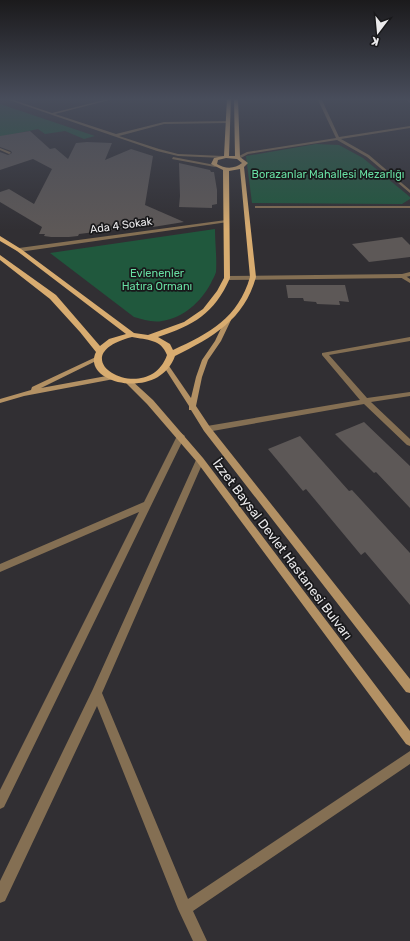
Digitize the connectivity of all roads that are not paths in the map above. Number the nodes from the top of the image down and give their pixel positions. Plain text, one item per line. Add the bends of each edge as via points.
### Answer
1 (124, 142) edge
2 (136, 142) edge
3 (226, 142) edge
4 (237, 142) edge
5 (319, 142) edge
6 (343, 142) edge
7 (0, 149) edge
8 (0, 156) edge
9 (225, 157) junction
10 (238, 158) junction
11 (215, 166) junction
12 (242, 167) junction
13 (226, 169) junction
14 (410, 192) edge
15 (257, 207) dead end
16 (410, 207) edge
17 (226, 223) junction
18 (0, 238) edge
19 (22, 252) junction
20 (0, 257) edge
21 (410, 274) edge
22 (402, 276) junction
23 (253, 277) junction
24 (227, 278) junction
25 (410, 281) edge
26 (228, 320) junction
27 (132, 335) junction
28 (150, 337) junction
29 (410, 339) edge
30 (172, 354) junction
31 (99, 355) junction
32 (167, 367) junction
33 (112, 377) junction
34 (128, 381) junction
35 (23, 394) junction
36 (410, 394) edge
37 (0, 401) edge
38 (365, 401) junction
39 (192, 408) junction
40 (207, 429) junction
41 (181, 436) junction
42 (410, 443) edge
43 (200, 460) junction
44 (146, 505) junction
45 (0, 568) edge
46 (410, 688) edge
47 (97, 693) junction
48 (410, 740) edge
49 (410, 757) edge
50 (0, 803) edge
51 (0, 896) edge
52 (185, 909) junction
53 (200, 941) edge

1 - 11 street via 173,158
2 - 9 street via 178,155
3 - 9 main road
4 - 10 main road
5 - 10 street via 247,153
6 - 14 street via 368,156
7 - 8 street via 9,153
9 - 10 main road
9 - 11 main road via 214,161
10 - 12 main road via 245,163
11 - 13 main road
12 - 13 main road
12 - 23 main road
13 - 17 main road
15 - 16 street
17 - 19 street, Ada 4 Sokak
17 - 24 main road
18 - 19 main road
19 - 27 main road
20 - 31 main road via 53,297 83,330
21 - 22 street
22 - 23 street
22 - 25 street
23 - 24 street
23 - 26 main road via 243,304
24 - 28 main road via 221,292 205,312 188,324
26 - 30 main road
26 - 39 main road via 218,342 205,360
27 - 28 main road
27 - 31 main road via 111,341 103,347
28 - 30 main road via 163,342
29 - 38 street via 324,354
30 - 32 main road
31 - 33 main road via 100,368
31 - 35 main road
32 - 34 main road via 149,378
32 - 39 main road, İzzet Baysal Devlet Hastanesi Bulvarı
33 - 34 main road
33 - 35 main road
34 - 41 main road, İzzet Baysal Devlet Hastanesi Bulvarı
35 - 37 main road
36 - 38 street
38 - 40 street
38 - 42 street
39 - 40 main road, İzzet Baysal Devlet Hastanesi Bulvarı
40 - 46 main road, İzzet Baysal Devlet Hastanesi Bulvarı
41 - 43 main road, İzzet Baysal Devlet Hastanesi Bulvarı
41 - 44 street
43 - 47 street
43 - 48 main road, İzzet Baysal Devlet Hastanesi Bulvarı
44 - 45 street
44 - 50 street
47 - 51 street
47 - 52 street
49 - 52 street
52 - 53 street

